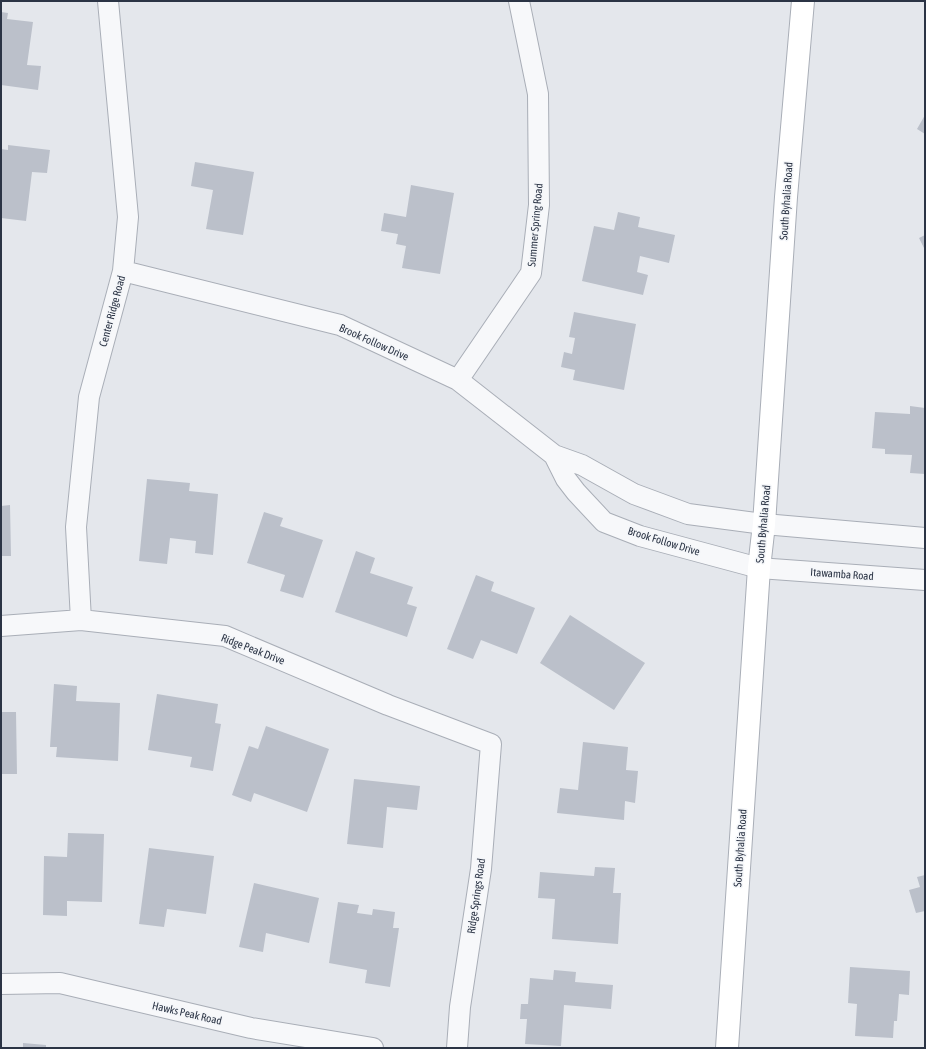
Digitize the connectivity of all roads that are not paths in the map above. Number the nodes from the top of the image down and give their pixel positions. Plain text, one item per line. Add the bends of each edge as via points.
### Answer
1 (108, 1) edge
2 (519, 1) edge
3 (803, 1) edge
4 (123, 271) junction
5 (458, 380) junction
6 (554, 455) junction
7 (764, 524) junction
8 (925, 538) edge
9 (759, 568) junction
10 (925, 580) edge
11 (81, 620) junction
12 (1, 626) edge
13 (491, 744) joint
14 (1, 984) edge
15 (373, 1048) edge
16 (457, 1048) edge
17 (727, 1048) edge

1 - 4 street, Center Ridge Road via 128,217
2 - 5 street, Summer Spring Road via 538,94 539,205 531,273
3 - 7 main road, South Byhalia Road via 786,197
4 - 5 street, Brook Follow Drive via 340,325
4 - 11 street, Center Ridge Road via 89,397 76,527
5 - 6 street, Brook Follow Drive
6 - 7 street, Brook Follow Drive via 582,465 634,494 688,514
6 - 9 street, Brook Follow Drive via 566,479 604,522 640,536
7 - 8 street
7 - 9 main road, South Byhalia Road
9 - 10 street, Itawamba Road
9 - 17 main road, South Byhalia Road
11 - 12 street, Ridge Peak Drive
11 - 13 street, Ridge Peak Drive via 225,636 388,706
13 - 16 street, Ridge Springs Road via 481,869 460,1008
14 - 15 street, Hawks Peak Road via 60,983 251,1028

